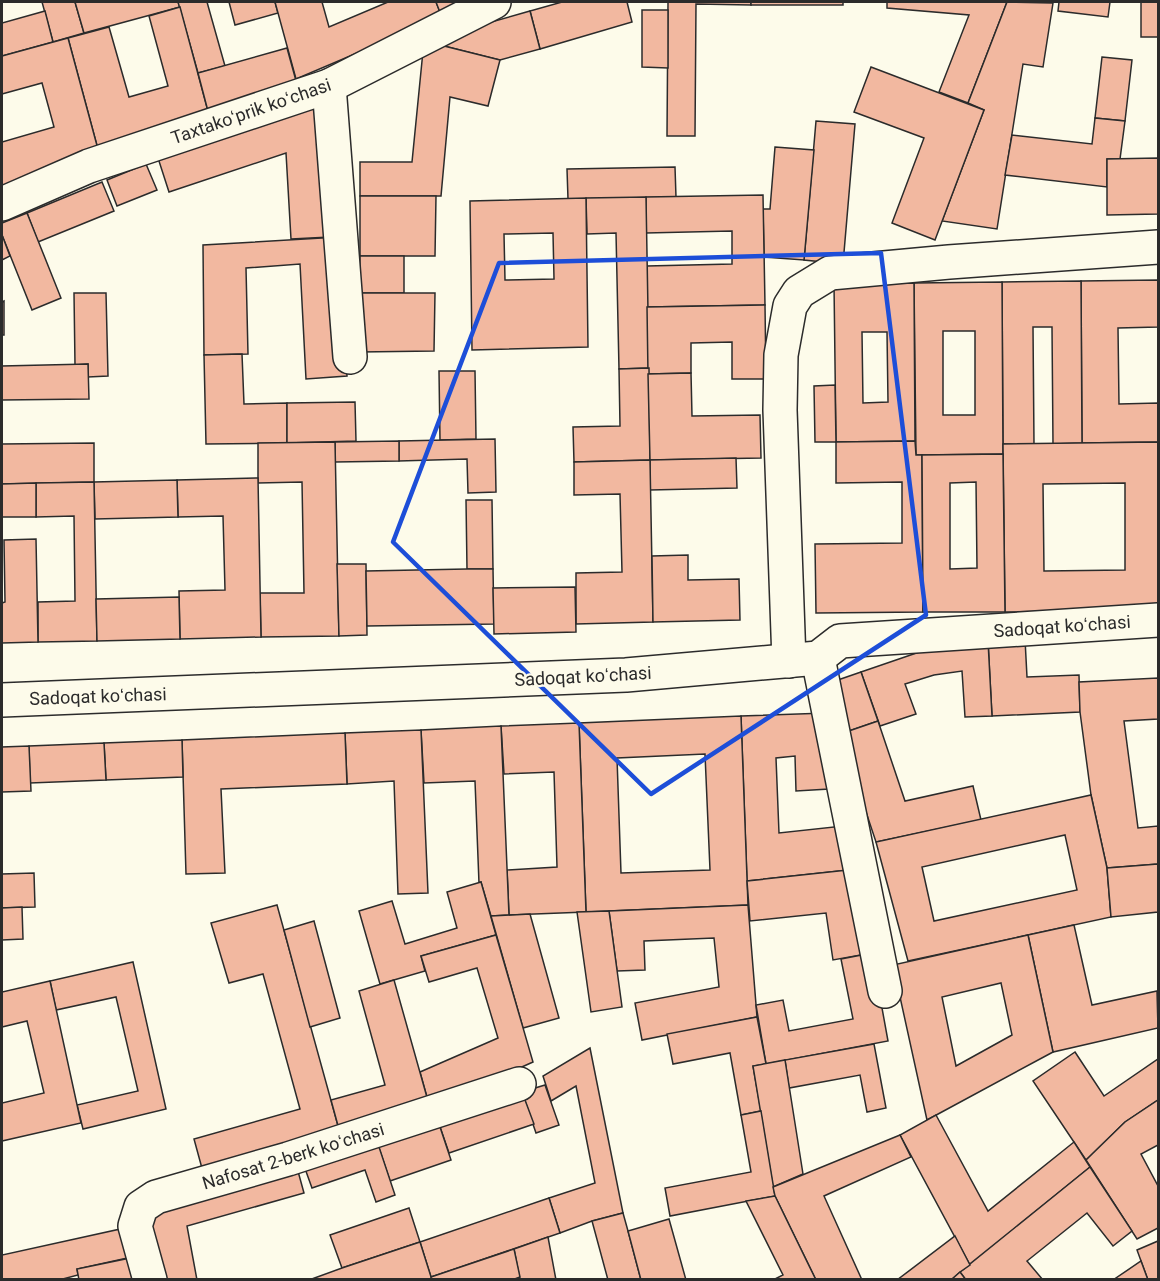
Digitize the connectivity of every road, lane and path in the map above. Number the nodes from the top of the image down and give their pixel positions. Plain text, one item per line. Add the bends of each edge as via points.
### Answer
1 (494, 2) edge
2 (329, 86) junction
3 (2, 204) edge
4 (1158, 247) edge
5 (350, 357) dead end
6 (1158, 620) edge
7 (804, 660) junction
8 (2, 700) edge
9 (885, 992) dead end
10 (519, 1084) dead end
11 (150, 1280) edge

1 - 2 street, Taxtakoʻprik koʻchasi
2 - 3 street, Taxtakoʻprik koʻchasi via 89,165
2 - 5 street
4 - 7 street via 830,273 799,292 790,306 781,355 780,410
6 - 7 street, Sadoqat koʻchasi via 840,640
7 - 8 street, Sadoqat koʻchasi via 626,675
7 - 9 street
10 - 11 street, Nafosat 2-berk koʻchasi via 156,1197 141,1207 135,1226

